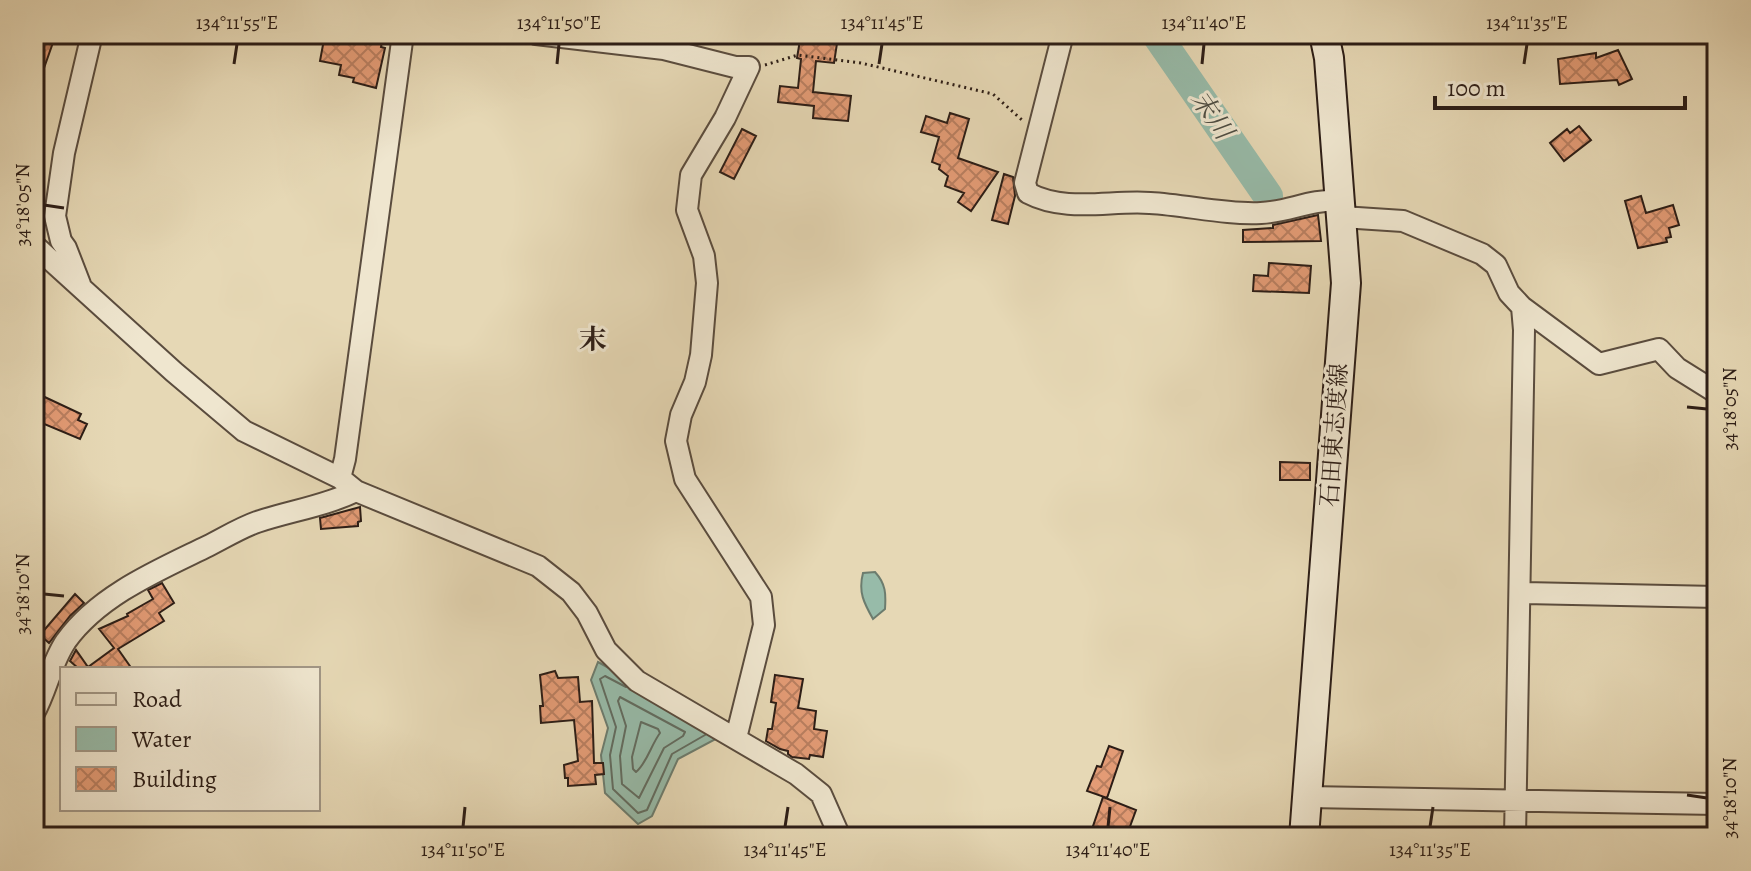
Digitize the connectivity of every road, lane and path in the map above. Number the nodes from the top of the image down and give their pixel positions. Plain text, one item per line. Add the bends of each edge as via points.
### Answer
1 (92, 34) edge
2 (403, 34) edge
3 (536, 34) edge
4 (1063, 34) edge
5 (1324, 34) edge
6 (683, 44) edge
7 (749, 67) junction
8 (1036, 133) junction
9 (1341, 209) junction
10 (34, 245) edge
11 (83, 291) junction
12 (1522, 307) junction
13 (1717, 393) edge
14 (348, 484) junction
15 (1520, 593) junction
16 (1717, 597) edge
17 (34, 713) edge
18 (736, 738) junction
19 (1307, 797) junction
20 (1515, 801) junction
21 (1717, 804) edge
22 (840, 837) edge
23 (1304, 837) edge
24 (1515, 837) edge

1 - 11 street via 55,216
2 - 14 street via 348,443
3 - 6 street via 664,49
4 - 8 street
5 - 9 main road, 石田東志度線
6 - 7 street via 735,67
7 - 8 path via 798,55 861,63 993,94
7 - 18 street via 691,175 687,210 704,256 707,283 701,355 676,441 685,479 761,597 764,625
8 - 9 street via 1025,183 1037,198 1081,205 1148,202 1258,213 1319,200
9 - 12 street via 1403,221 1482,254 1496,265
9 - 19 main road, 石田東志度線 via 1346,283
10 - 11 street
11 - 14 street via 244,431
12 - 13 street via 1599,364 1659,349 1677,368
12 - 15 street
14 - 17 street via 339,500 255,523 144,577 107,603 68,638
14 - 18 street via 538,566 571,592 606,650 626,672
15 - 16 street
15 - 20 street
18 - 22 street via 821,794
19 - 20 street
19 - 23 main road, 石田東志度線
20 - 21 street
20 - 24 street

